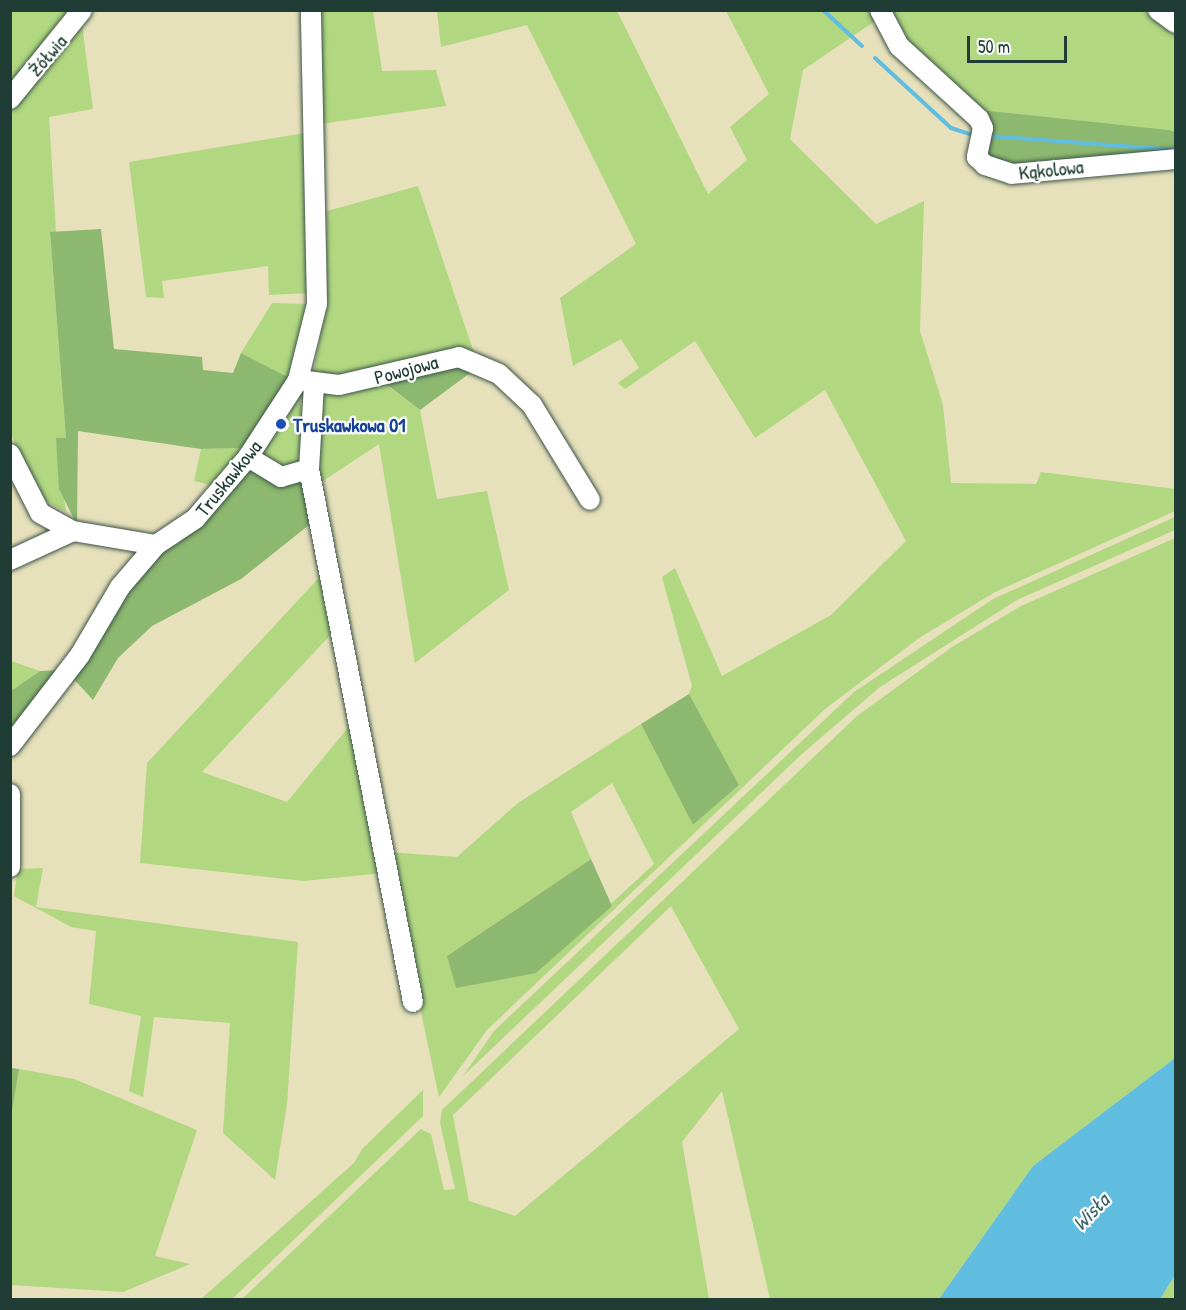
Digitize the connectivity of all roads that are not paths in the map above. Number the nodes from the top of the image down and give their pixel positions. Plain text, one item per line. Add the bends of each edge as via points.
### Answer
1 (82, 10) edge
2 (311, 10) edge
3 (880, 10) edge
4 (1158, 10) edge
5 (1176, 23) edge
6 (10, 99) edge
7 (1176, 159) edge
8 (306, 383) junction
9 (10, 454) edge
10 (248, 457) junction
11 (309, 469) junction
12 (590, 500) dead end
13 (73, 531) junction
14 (156, 545) junction
15 (10, 560) edge
16 (10, 746) edge
17 (10, 794) edge
18 (10, 867) edge
19 (412, 1002) dead end

1 - 6 street, Żółwia
2 - 8 street, Truskawkowa via 317,304
3 - 7 street, Kąkolowa via 899,46 979,119 983,128 977,157 985,165 1012,174
4 - 5 street
8 - 10 street, Truskawkowa
8 - 11 street
8 - 12 street, Powojowa via 339,385 459,357 499,374 532,405
9 - 13 street via 29,500
10 - 11 street via 281,477
10 - 14 street, Truskawkowa via 195,519
11 - 19 street
13 - 14 street
13 - 15 street
14 - 16 street, Truskawkowa via 120,587 80,655
17 - 18 street

